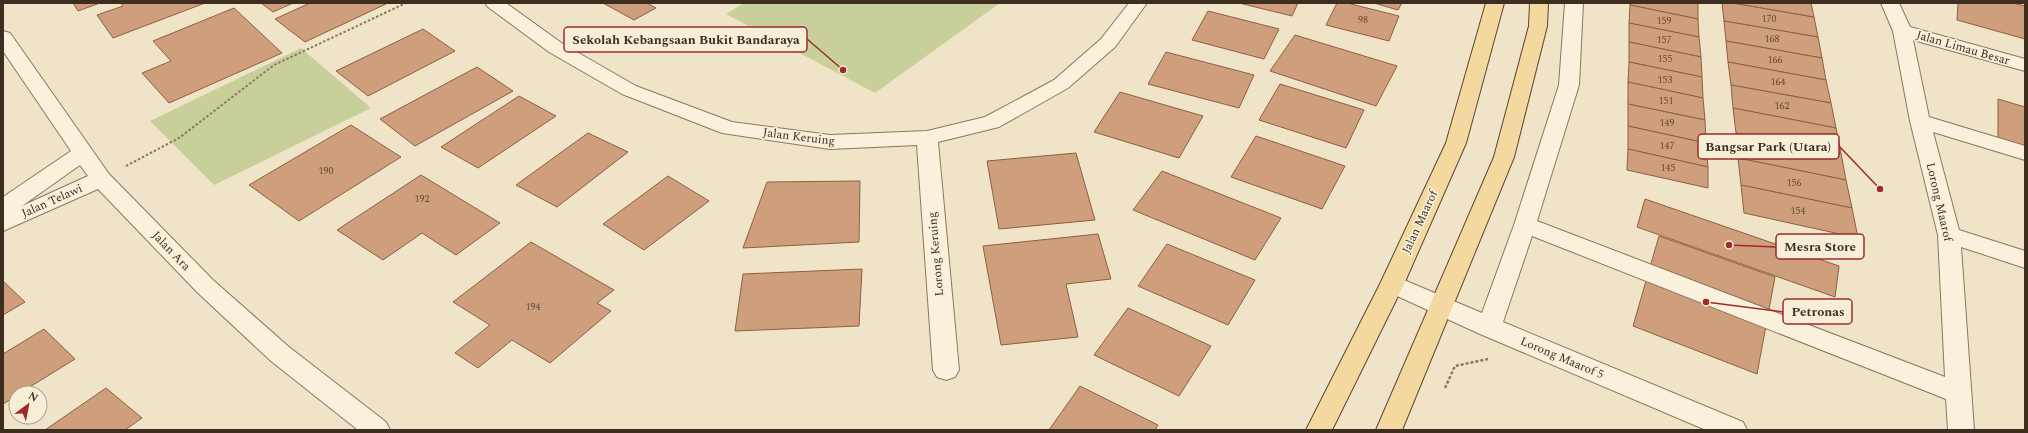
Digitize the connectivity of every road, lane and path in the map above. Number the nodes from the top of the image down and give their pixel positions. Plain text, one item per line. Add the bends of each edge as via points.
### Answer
1 (406, 3) edge
2 (494, 3) edge
3 (1138, 3) edge
4 (1495, 3) edge
5 (1539, 3) edge
6 (1574, 3) edge
7 (1890, 3) edge
8 (1902, 31) junction
9 (3, 37) edge
10 (2025, 65) edge
11 (1920, 121) junction
12 (927, 138) junction
13 (84, 152) junction
14 (2025, 153) edge
15 (101, 179) junction
16 (3, 208) edge
17 (3, 223) edge
18 (1525, 225) junction
19 (1949, 235) junction
20 (2025, 260) edge
21 (1392, 284) junction
22 (1442, 306) junction
23 (1489, 327) junction
24 (1491, 358) dead end
25 (946, 370) dead end
26 (1446, 388) dead end
27 (1959, 393) junction
28 (377, 430) edge
29 (1319, 430) edge
30 (1389, 430) edge
31 (1734, 430) edge
32 (1961, 430) edge

1 - 15 path via 274,65 179,138
2 - 12 street, Jalan Keruing via 556,48 629,90 729,128 830,142
3 - 12 street, Jalan Keruing via 1108,43 1061,84 992,122
4 - 21 main road, Jalan Maarof via 1456,143
5 - 22 main road via 1538,26 1504,157
6 - 18 street via 1569,85
7 - 8 street, Lorong Maarof
8 - 10 street, Jalan Limau Besar
8 - 11 street, Lorong Maarof
9 - 13 street, Jalan Ara
11 - 14 street
11 - 19 street, Lorong Maarof
12 - 25 street, Lorong Keruing
13 - 15 street, Jalan Ara
13 - 16 street, Jalan Telawi
15 - 17 street, Jalan Telawi
15 - 28 street, Jalan Ara via 205,286 280,354
18 - 23 street
18 - 27 street
19 - 20 street
19 - 27 street, Lorong Maarof
21 - 22 street, Lorong Maarof 5
21 - 29 main road, Jalan Maarof
22 - 23 street, Lorong Maarof 5
22 - 30 main road
23 - 31 street, Lorong Maarof 5
24 - 26 path via 1455,366
27 - 32 street, Lorong Maarof

